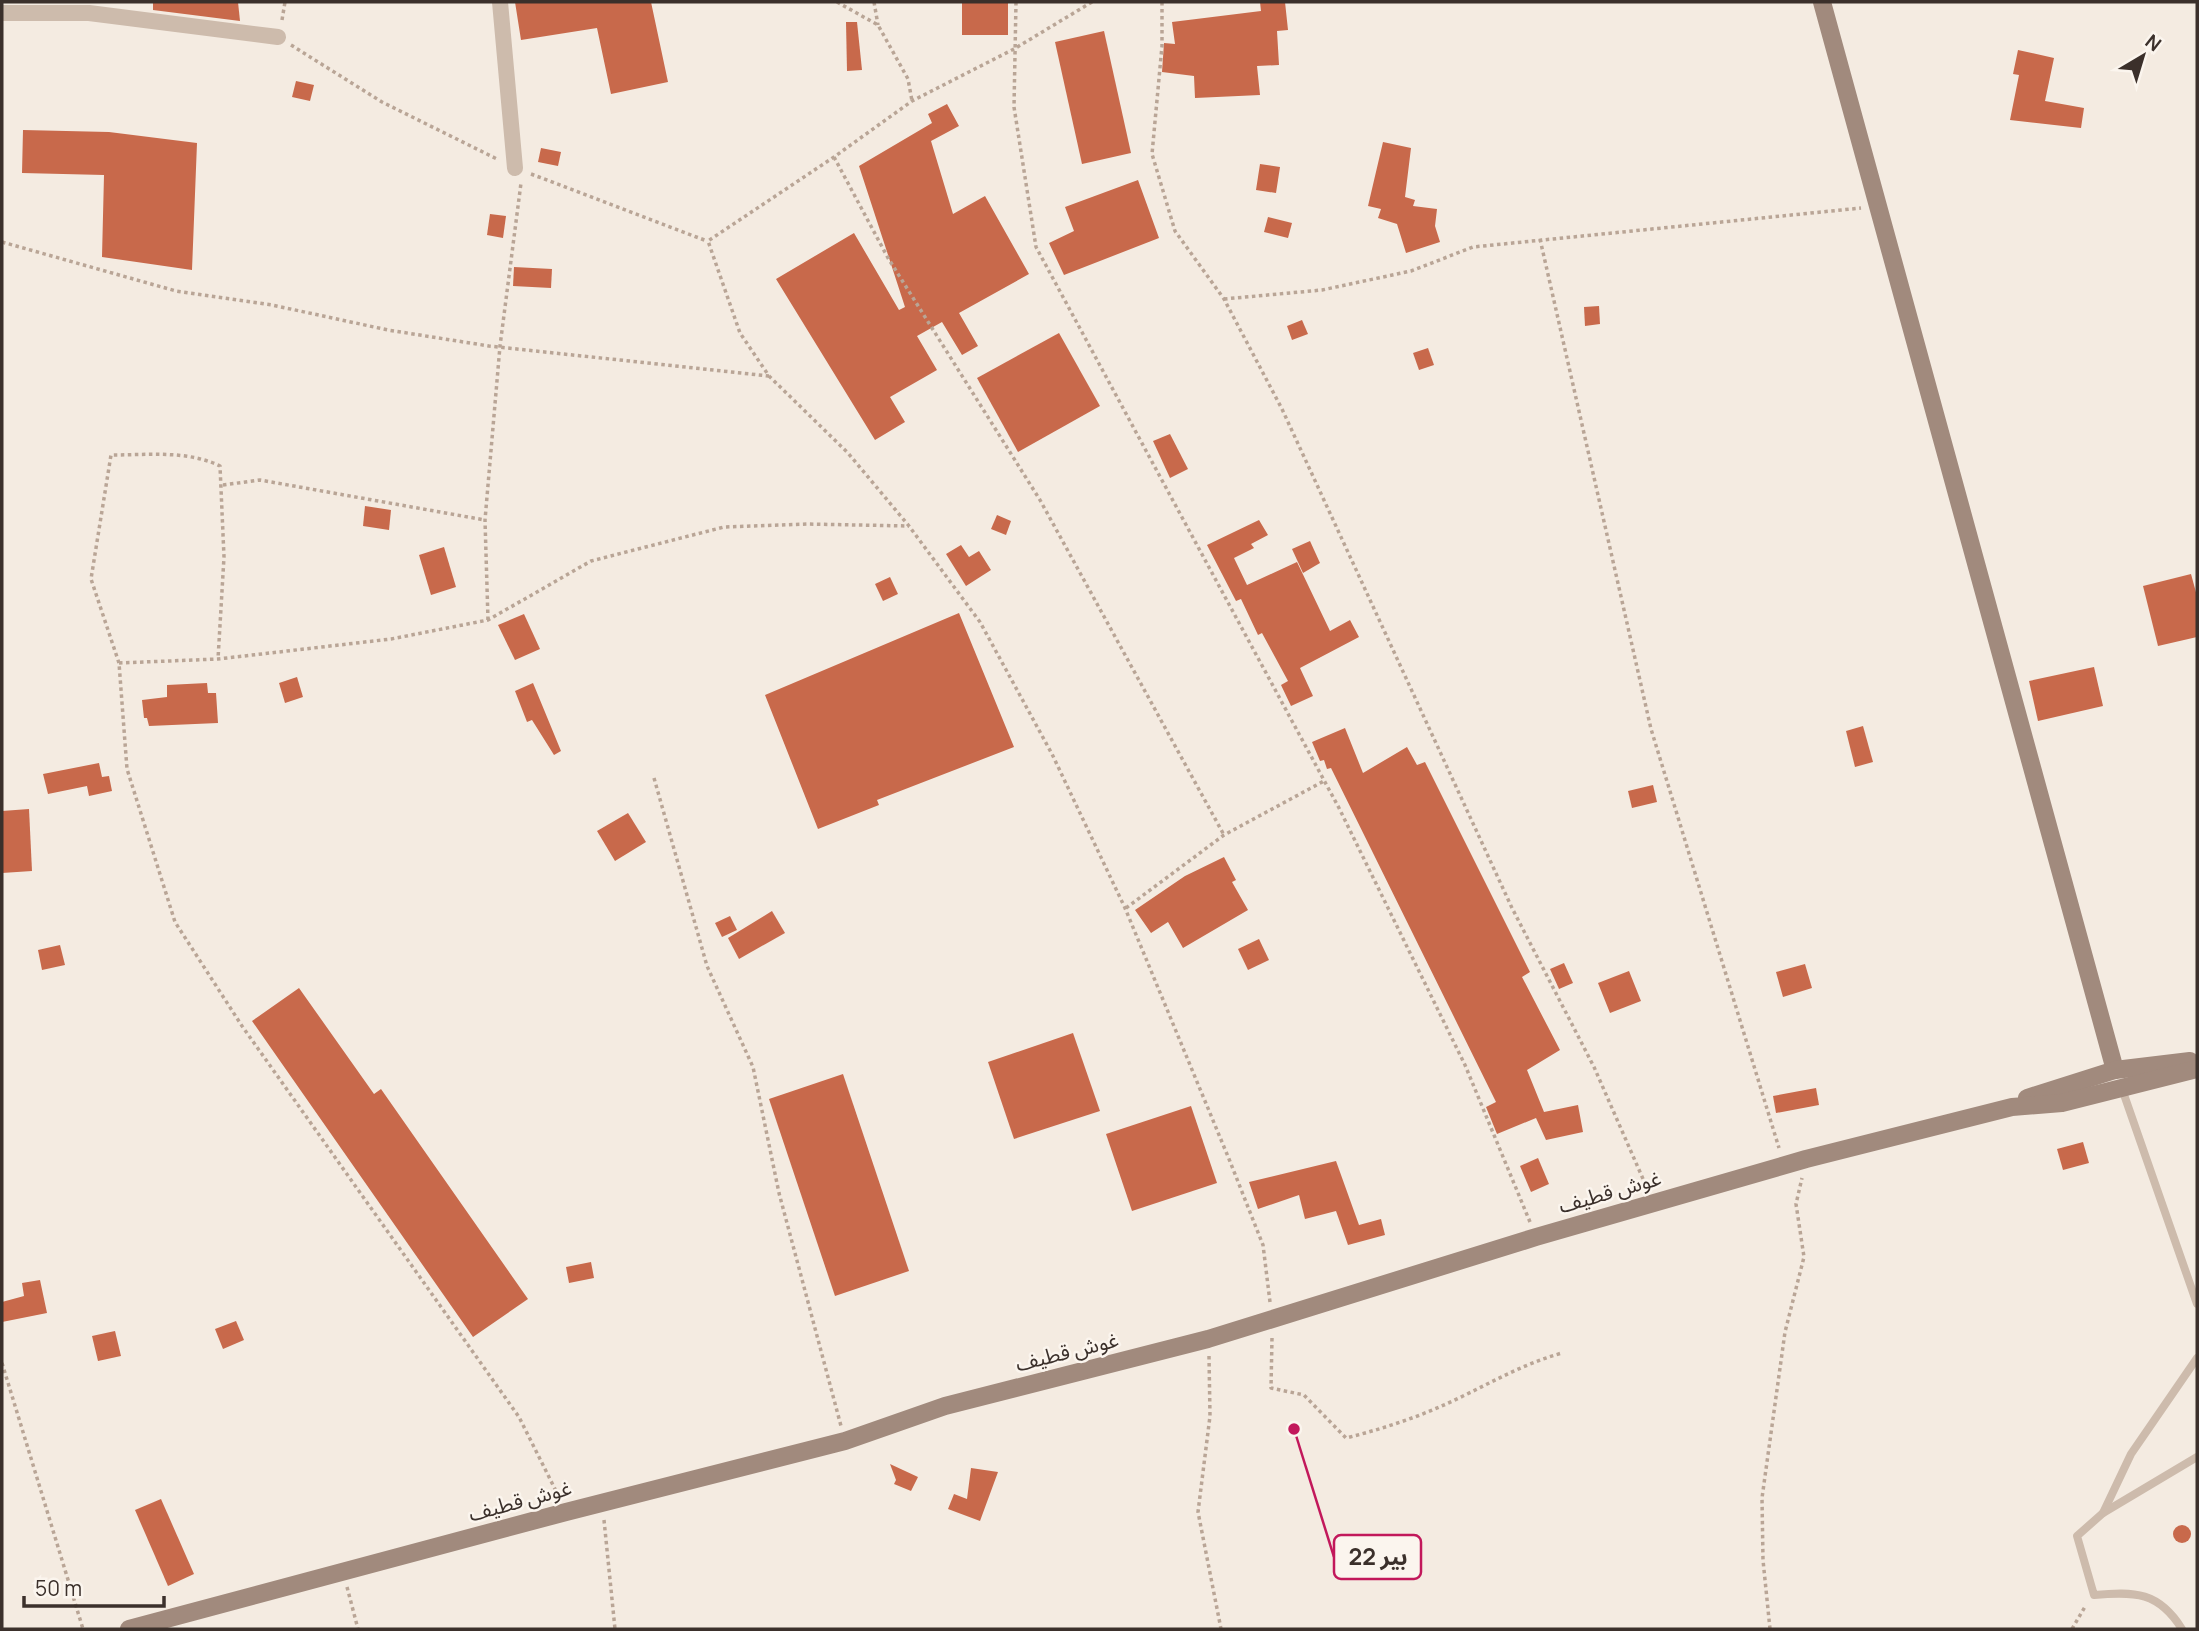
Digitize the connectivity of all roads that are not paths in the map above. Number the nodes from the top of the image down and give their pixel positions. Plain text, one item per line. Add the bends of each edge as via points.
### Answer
1 (500, 2) edge
2 (1822, 2) edge
3 (2, 13) edge
4 (278, 37) road end
5 (515, 168) road end
6 (2197, 1060) edge
7 (2197, 1069) edge
8 (2115, 1070) junction
9 (2122, 1088) junction
10 (2012, 1107) junction
11 (2197, 1304) edge
12 (2197, 1358) edge
13 (2197, 1457) edge
14 (2103, 1513) junction
15 (129, 1629) edge
16 (2182, 1629) edge

1 - 5 street
2 - 8 main road
3 - 4 street via 89,13
6 - 8 main road, غوش قطيف
7 - 9 main road, غوش قطيف
8 - 9 lane
8 - 10 main road, غوش قطيف
9 - 10 main road, غوش قطيف via 2062,1103
9 - 11 lane
10 - 15 main road, غوش قطيف via 1806,1159 1536,1237 1272,1321 945,1406 845,1441
12 - 14 lane via 2131,1454
13 - 14 lane
14 - 16 lane via 2077,1536 2094,1595 2136,1593 2169,1608

